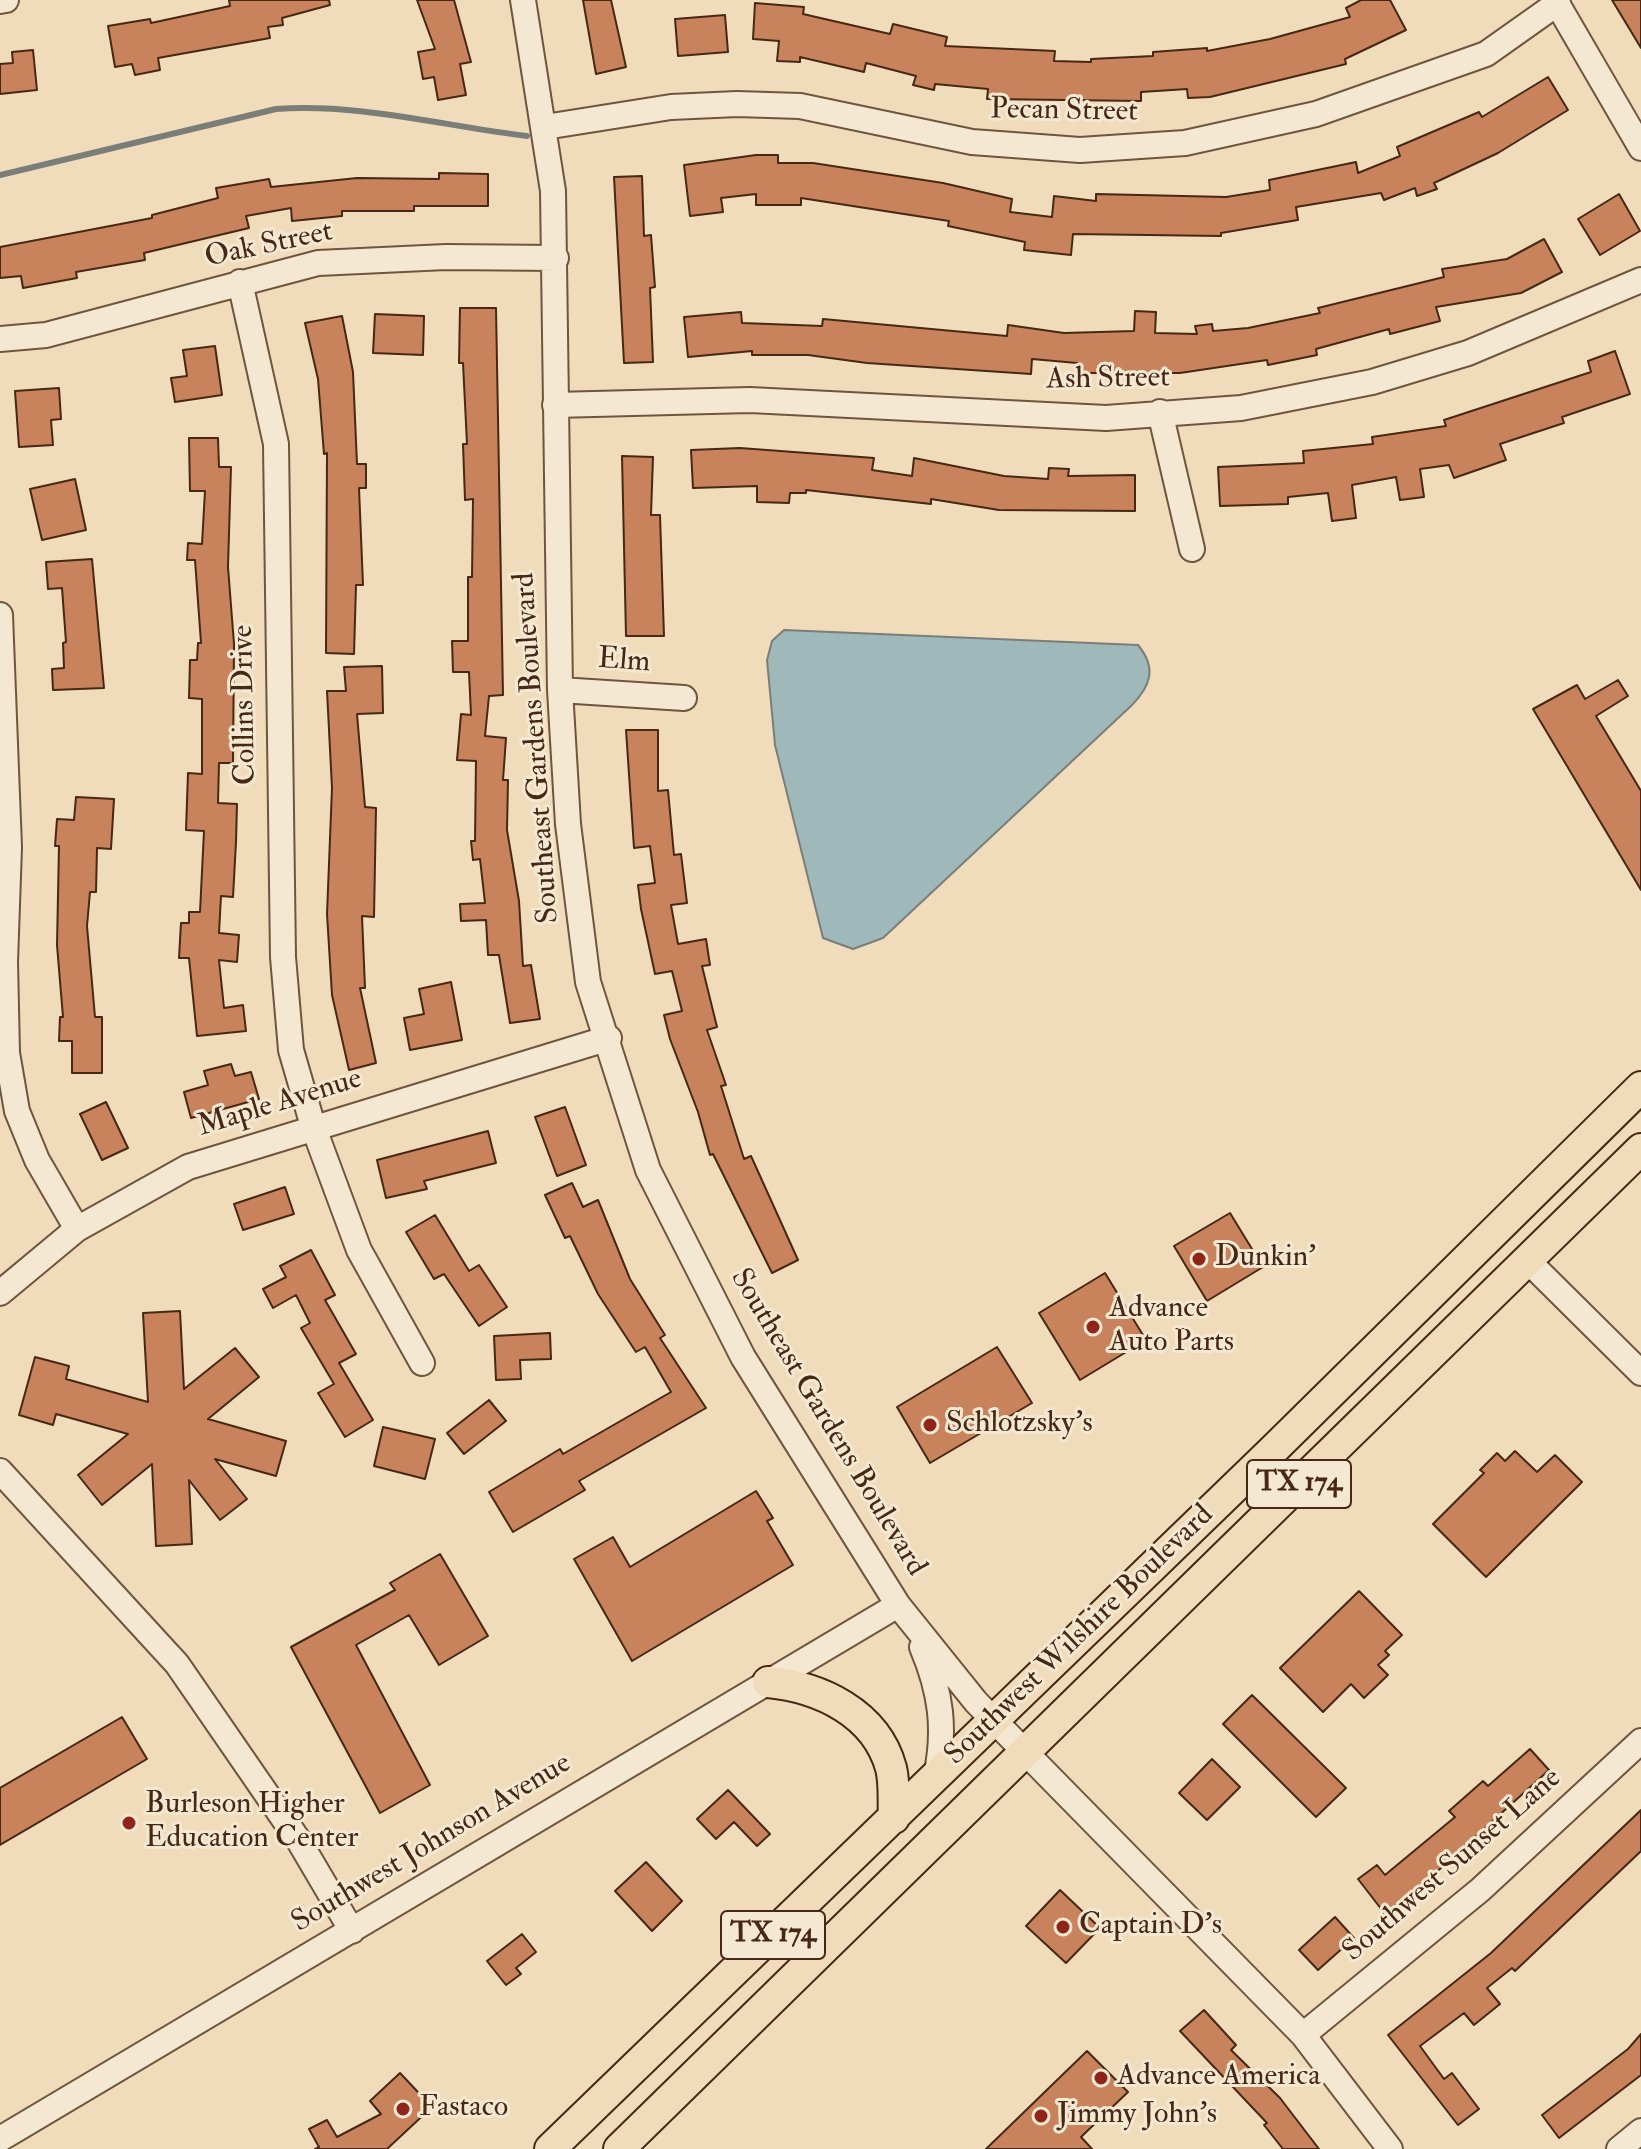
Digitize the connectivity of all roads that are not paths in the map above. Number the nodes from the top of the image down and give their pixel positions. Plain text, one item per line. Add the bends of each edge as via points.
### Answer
1 (6, 0) edge
2 (523, 0) edge
3 (0, 1) edge
4 (1556, 2) edge
5 (545, 127) junction
6 (1641, 148) edge
7 (556, 258) junction
8 (1641, 280) edge
9 (240, 282) junction
10 (0, 339) edge
11 (555, 405) junction
12 (1160, 412) junction
13 (1192, 549) dead end
14 (0, 615) edge
15 (560, 690) junction
16 (684, 698) dead end
17 (609, 1038) junction
18 (1641, 1087) edge
19 (313, 1126) junction
20 (1641, 1149) edge
21 (77, 1229) junction
22 (1526, 1259) junction
23 (0, 1293) edge
24 (422, 1363) dead end
25 (1641, 1373) edge
26 (0, 1471) edge
27 (905, 1614) junction
28 (768, 1682) junction
29 (994, 1720) junction
30 (1641, 1741) edge
31 (1027, 1753) junction
32 (936, 1777) junction
33 (894, 1818) junction
34 (352, 1931) junction
35 (1303, 2035) junction
36 (1641, 2131) edge
37 (0, 2139) edge
38 (550, 2149) edge
39 (619, 2149) edge
40 (1390, 2149) edge
41 (1619, 2149) edge

1 - 3 street
2 - 5 street, Southeast Gardens Boulevard
4 - 5 street, Pecan Street via 1486,54 1316,114 1185,143 1080,150 972,142 800,106 737,104 671,107
4 - 6 street
5 - 7 street, Southeast Gardens Boulevard
7 - 9 street, Oak Street via 318,263
7 - 11 street, Southeast Gardens Boulevard
8 - 12 street, Ash Street via 1468,353 1372,382 1241,408
9 - 10 street, Oak Street via 46,335
9 - 19 street, Collins Drive via 276,444 283,957 291,1050
11 - 12 street, Ash Street via 750,400 1106,418
11 - 15 street, Southeast Gardens Boulevard
12 - 13 street
14 - 21 street via 9,847 7,1053 17,1111 37,1160
15 - 16 street, Elm
15 - 17 street, Southeast Gardens Boulevard via 578,914 588,982
17 - 19 street, Maple Avenue
17 - 27 street, Southeast Gardens Boulevard via 648,1170 743,1357
18 - 29 main road, Southwest Wilshire Boulevard / TX 174
19 - 21 street, Maple Avenue via 188,1167
19 - 24 street, Collins Drive via 359,1250
20 - 22 main road, Southwest Wilshire Boulevard / TX 174
21 - 23 street, Maple Avenue
22 - 25 street
22 - 31 main road, Southwest Wilshire Boulevard / TX 174
26 - 34 street via 177,1664 299,1841
27 - 28 street, Southwest Johnson Avenue
27 - 29 street, Southeast Gardens Boulevard
27 - 32 street via 932,1670 943,1720
28 - 33 main road via 798,1685 836,1699 869,1728 886,1751 892,1772
28 - 34 street, Southwest Johnson Avenue
29 - 31 street, Southeast Gardens Boulevard
29 - 32 main road, Southwest Wilshire Boulevard / TX 174
30 - 35 street, Southwest Sunset Lane via 1480,1890
31 - 35 street, Southeast Gardens Boulevard
31 - 39 main road, Southwest Wilshire Boulevard / TX 174
32 - 33 main road, Southwest Wilshire Boulevard / TX 174
33 - 38 main road, Southwest Wilshire Boulevard / TX 174
34 - 37 street, Southwest Johnson Avenue
35 - 40 street, Southeast Gardens Boulevard
36 - 41 street

